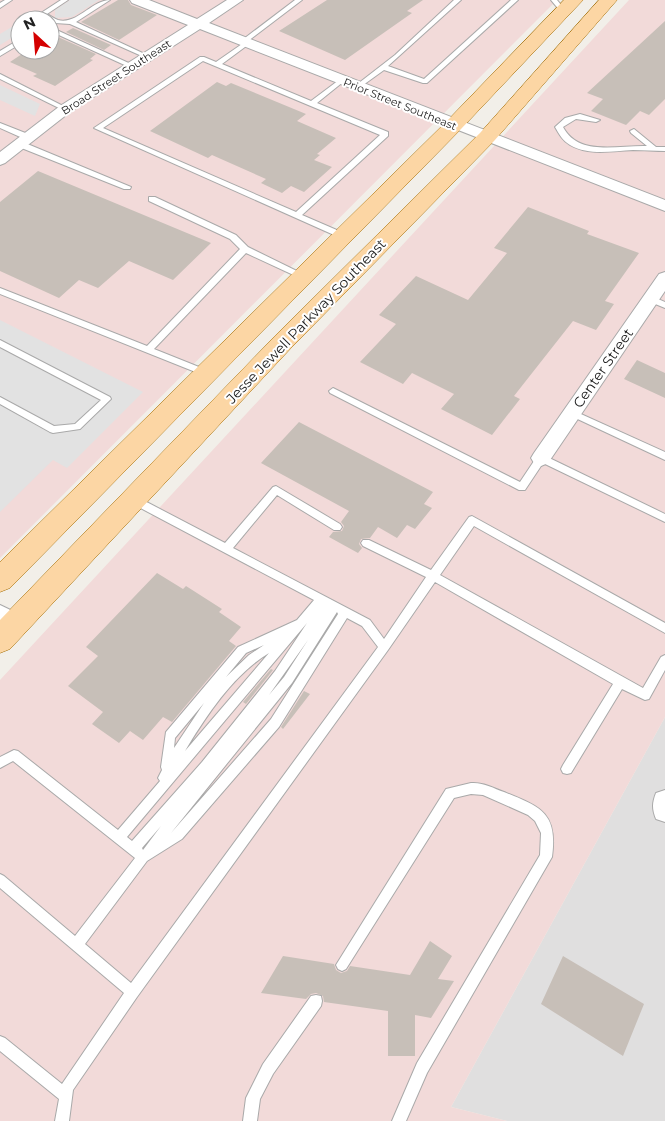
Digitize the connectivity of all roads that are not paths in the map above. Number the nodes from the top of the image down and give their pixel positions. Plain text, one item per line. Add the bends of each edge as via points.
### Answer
1 (8, 0) edge
2 (65, 0) edge
3 (107, 0) edge
4 (136, 0) edge
5 (236, 0) edge
6 (299, 0) edge
7 (458, 0) edge
8 (515, 0) edge
9 (608, 0) edge
10 (564, 4) edge
11 (0, 6) edge
12 (71, 22) junction
13 (197, 24) junction
14 (60, 34) edge
15 (245, 42) junction
16 (146, 56) junction
17 (217, 64) junction
18 (132, 66) junction
19 (382, 67) junction
20 (0, 76) edge
21 (342, 81) junction
22 (357, 87) junction
23 (312, 104) junction
24 (65, 109) junction
25 (596, 120) dead end
26 (0, 125) edge
27 (454, 125) junction
28 (634, 131) dead end
29 (487, 137) junction
30 (26, 141) junction
31 (654, 149) junction
32 (665, 149) edge
33 (0, 160) edge
34 (127, 187) dead end
35 (152, 199) dead end
36 (665, 206) edge
37 (298, 216) junction
38 (343, 236) junction
39 (245, 248) junction
40 (303, 276) junction
41 (665, 278) edge
42 (0, 291) edge
43 (658, 302) edge
44 (0, 343) edge
45 (149, 349) junction
46 (206, 373) junction
47 (333, 391) dead end
48 (0, 400) edge
49 (572, 413) junction
50 (665, 456) edge
51 (541, 458) junction
52 (134, 499) junction
53 (665, 518) edge
54 (337, 527) dead end
55 (366, 543) dead end
56 (227, 548) junction
57 (433, 576) junction
58 (0, 580) edge
59 (332, 605) junction
60 (302, 622) junction
61 (5, 626) edge
62 (665, 628) edge
63 (292, 634) junction
64 (384, 647) junction
65 (665, 660) edge
66 (620, 682) junction
67 (0, 763) edge
68 (567, 769) dead end
69 (167, 773) junction
70 (154, 796) junction
71 (665, 802) edge
72 (665, 810) edge
73 (120, 838) junction
74 (138, 853) junction
75 (0, 880) edge
76 (76, 945) junction
77 (342, 965) dead end
78 (132, 992) junction
79 (316, 1001) dead end
80 (0, 1043) edge
81 (66, 1096) junction
82 (62, 1121) edge
83 (250, 1121) edge
84 (399, 1121) edge

1 - 11 lane
2 - 12 lane via 43,14 57,22
3 - 12 lane
4 - 13 street, Prior Street Southeast
5 - 13 street, Broad Street Southeast
6 - 15 lane
7 - 19 lane
8 - 19 lane via 425,82
9 - 29 main road, Jesse Jewell Parkway Southeast
10 - 27 main road
12 - 16 lane
13 - 15 street, Prior Street Southeast
13 - 16 street, Broad Street Southeast
14 - 18 lane
15 - 17 lane
15 - 21 street, Prior Street Southeast
16 - 18 street, Broad Street Southeast
17 - 23 lane
17 - 37 lane via 202,58 98,128
18 - 24 street, Broad Street Southeast
19 - 22 lane
20 - 24 lane
21 - 22 street, Prior Street Southeast
21 - 23 lane
22 - 27 street, Prior Street Southeast
23 - 37 lane via 385,134
24 - 30 street, Broad Street Southeast
25 - 31 lane via 581,116 566,119 559,127 562,136 572,145 591,150
26 - 30 lane
27 - 29 street, Prior Street Southeast
27 - 38 main road
28 - 31 lane
29 - 36 street, Prior Street Southeast
29 - 52 main road, Jesse Jewell Parkway Southeast
30 - 33 street, Broad Street Southeast
30 - 34 lane
31 - 32 lane
35 - 39 lane via 233,238
37 - 38 lane
38 - 40 main road
39 - 40 lane
39 - 45 lane
40 - 46 main road
41 - 43 street, Center Street
42 - 45 lane
43 - 49 street, Center Street
44 - 48 lane via 107,399 77,427 53,430
45 - 46 lane
46 - 58 main road
47 - 51 lane via 522,487
49 - 50 lane
49 - 51 street, Center Street
51 - 53 lane
52 - 56 lane
52 - 61 main road, Jesse Jewell Parkway Southeast
54 - 56 lane via 276,490
55 - 57 lane
56 - 59 lane
57 - 62 lane via 472,520
57 - 64 lane
57 - 66 lane
59 - 60 lane
59 - 64 lane via 366,623
59 - 74 lane via 288,680
59 - 74 lane via 299,687 274,723 178,836
60 - 63 lane
60 - 69 lane via 242,650 170,736
63 - 69 lane via 253,658 223,689 182,744
63 - 70 lane
64 - 78 lane
65 - 66 lane via 645,695
66 - 68 lane
67 - 73 lane via 14,755
69 - 70 lane
70 - 73 lane
71 - 72 street
73 - 74 lane
74 - 76 lane
75 - 76 lane
76 - 78 lane
77 - 84 lane via 450,793 476,788 527,806 542,819 548,829 546,857 422,1068
78 - 81 lane via 67,1088
79 - 83 lane via 268,1069 253,1098
80 - 81 lane
81 - 82 lane

